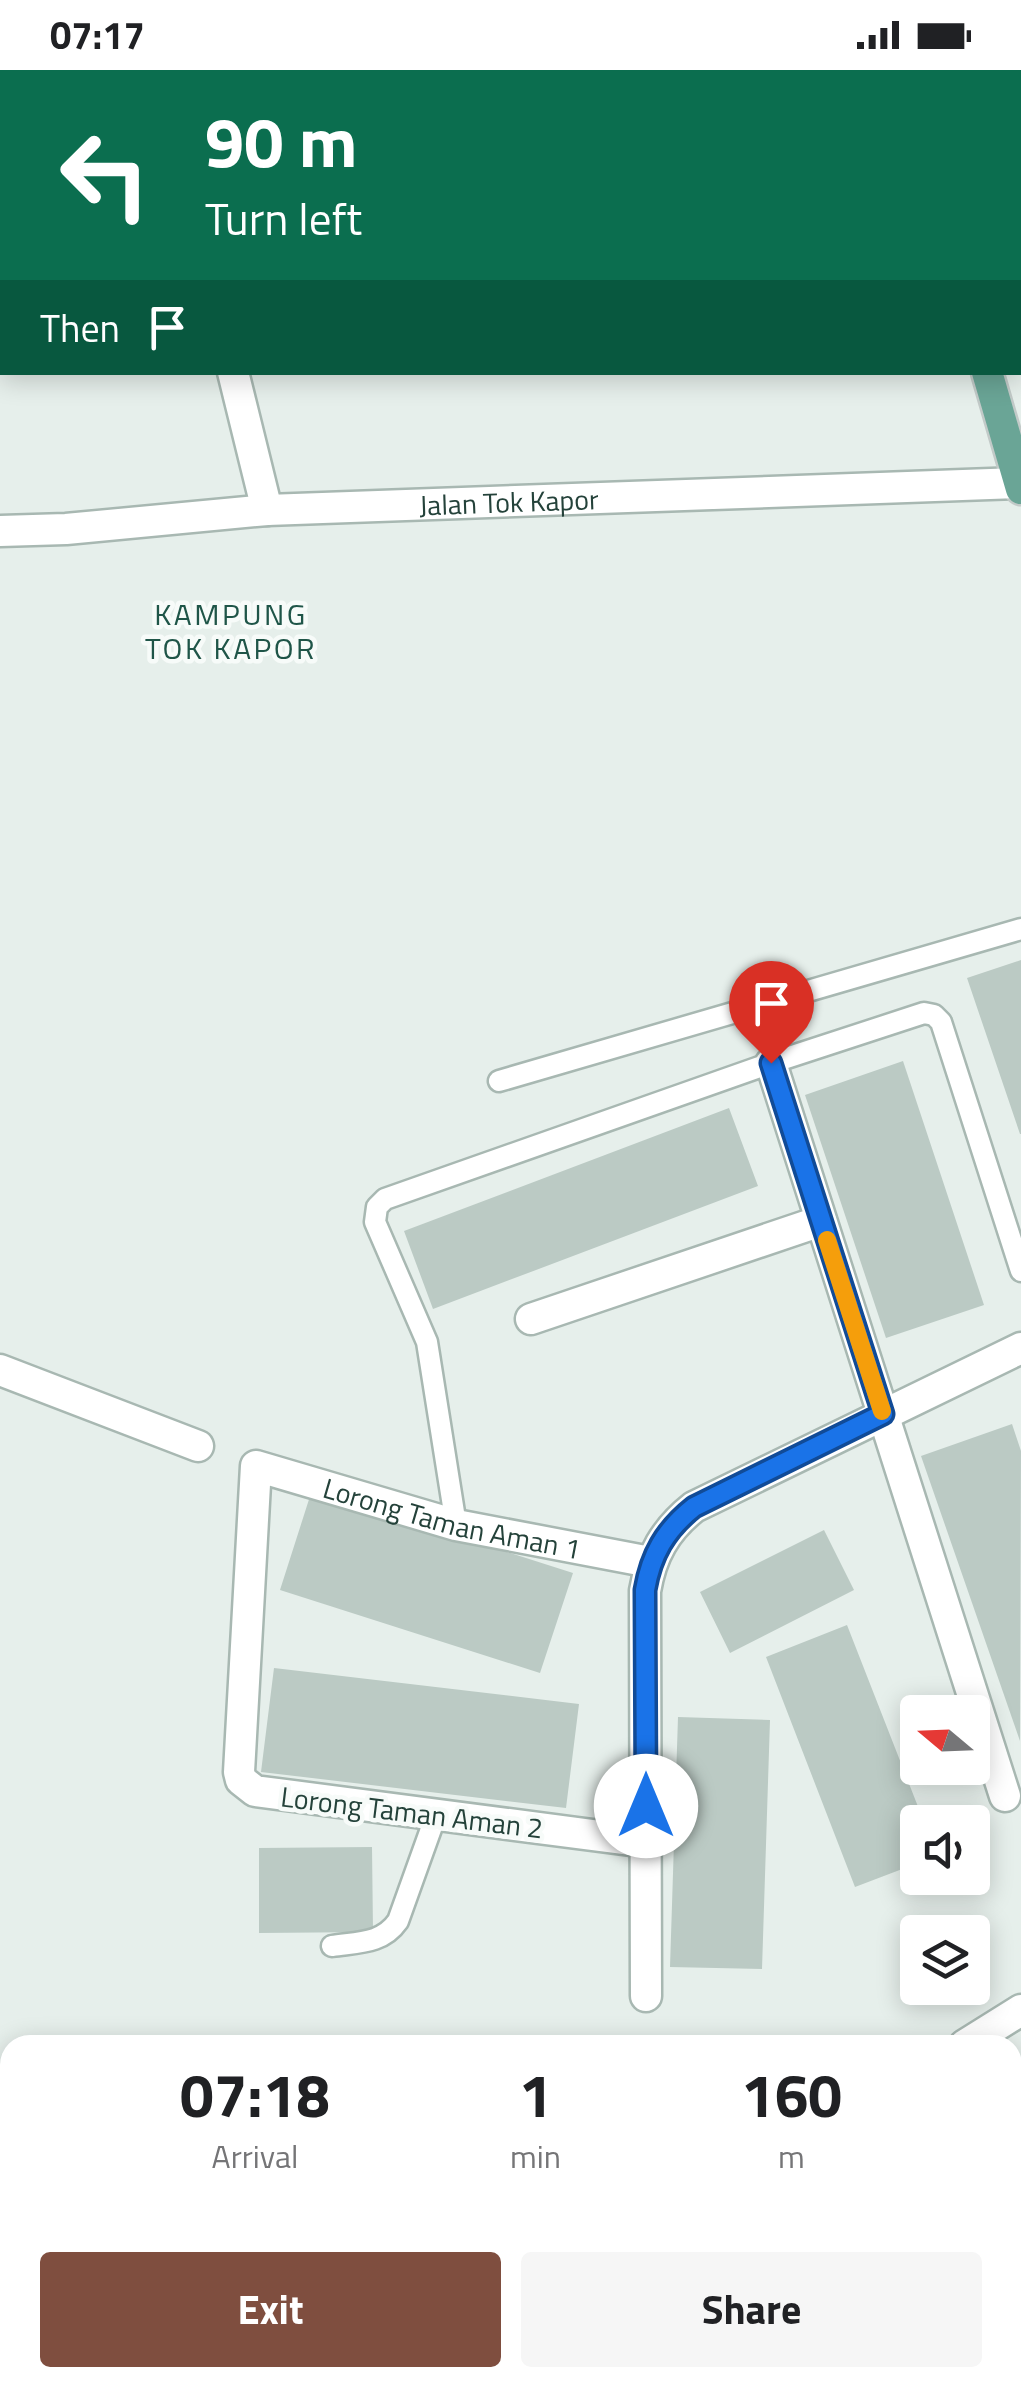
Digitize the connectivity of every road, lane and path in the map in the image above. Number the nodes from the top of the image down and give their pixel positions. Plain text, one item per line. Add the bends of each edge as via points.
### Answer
1 (234, 375) edge
2 (987, 375) edge
3 (1020, 486) edge
4 (267, 510) junction
5 (0, 531) edge
6 (1021, 929) edge
7 (771, 1063) junction
8 (499, 1080) dead end
9 (821, 1221) junction
10 (1021, 1271) edge
11 (532, 1318) dead end
12 (1021, 1348) edge
13 (0, 1370) edge
14 (883, 1414) junction
15 (198, 1446) dead end
16 (456, 1524) junction
17 (650, 1562) junction
18 (241, 1780) joint
19 (1006, 1796) dead end
20 (436, 1815) junction
21 (646, 1842) junction
22 (332, 1946) dead end
23 (646, 1996) dead end
24 (1021, 2010) edge
25 (981, 2035) edge

1 - 4 street
2 - 3 main road
3 - 4 street, Jalan Tok Kapor
4 - 5 street, Jalan Tok Kapor
6 - 8 lane
7 - 9 street
7 - 10 lane via 934,1015
7 - 16 lane via 377,1207 375,1222 427,1342
9 - 11 street
9 - 14 street
12 - 14 street
13 - 15 street
14 - 17 street via 694,1507 672,1525
14 - 19 street
16 - 17 street, Lorong Taman Aman 1
16 - 18 street, Lorong Taman Aman 1 via 256,1466
17 - 21 street
18 - 20 street, Lorong Taman Aman 2 via 255,1792
20 - 21 street, Lorong Taman Aman 2
20 - 22 lane via 390,1932
21 - 23 street
24 - 25 street

